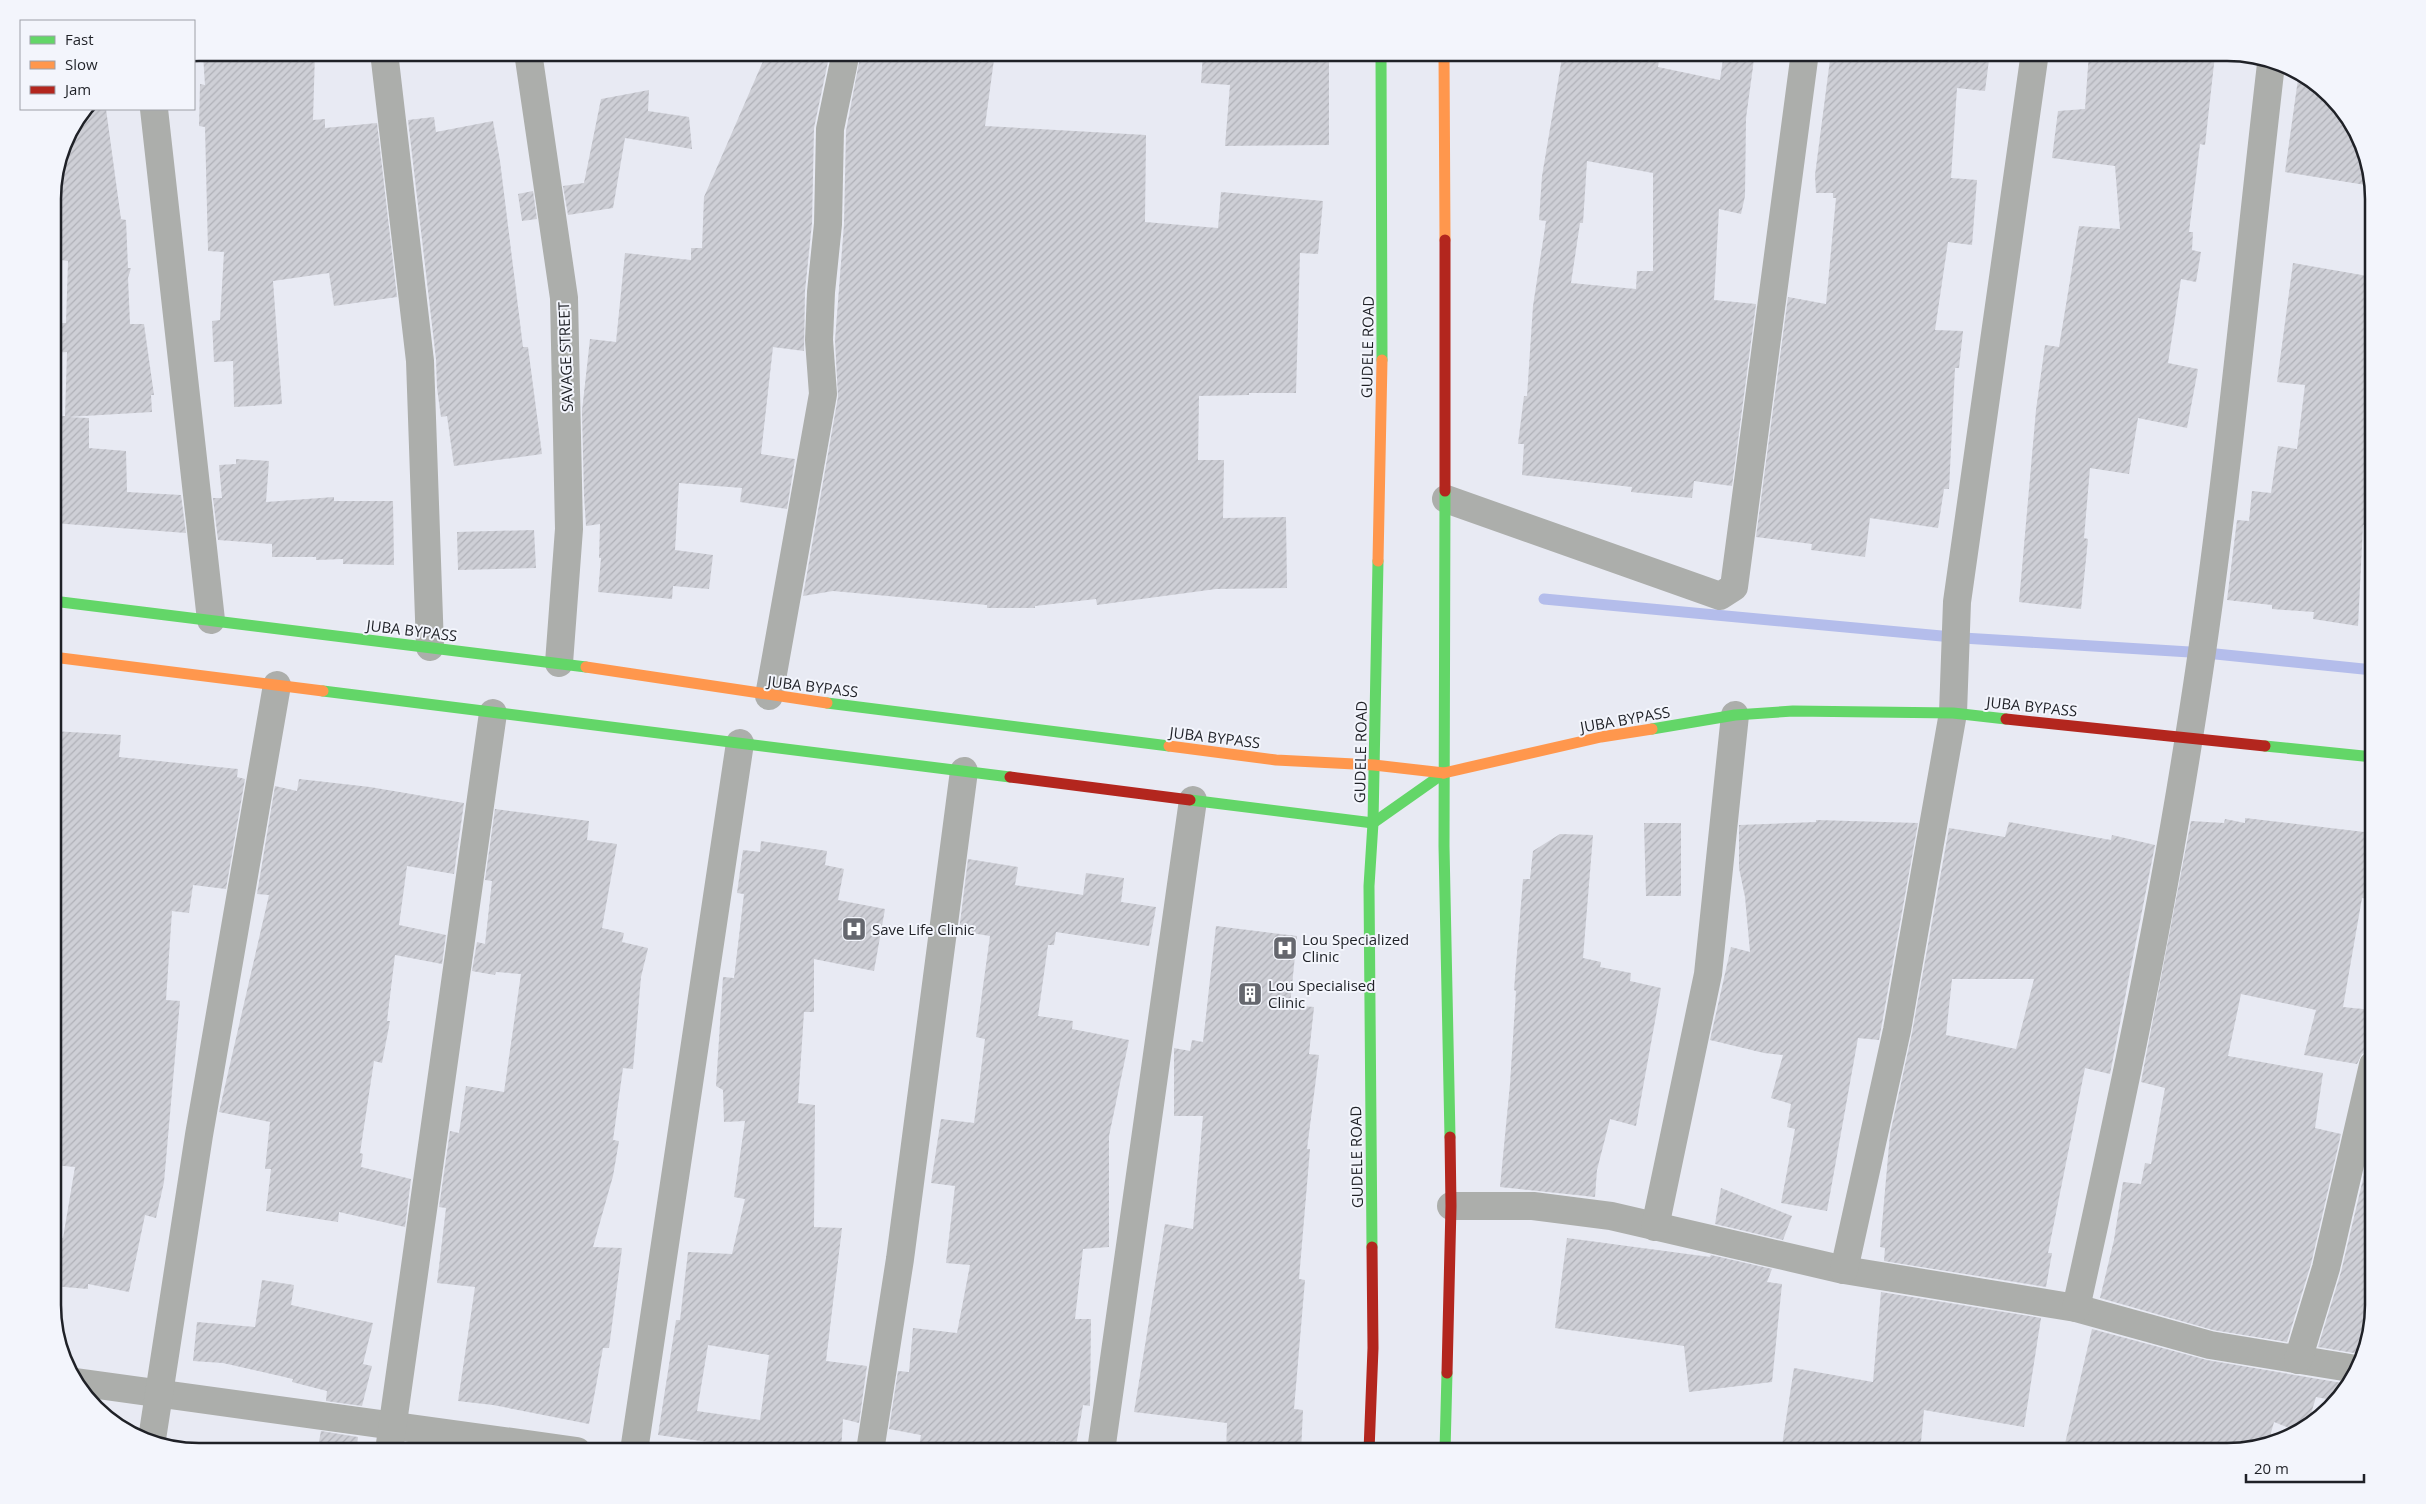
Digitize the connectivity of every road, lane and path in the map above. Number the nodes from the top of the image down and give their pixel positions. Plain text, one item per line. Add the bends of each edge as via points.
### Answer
1 (1381, 61) edge
2 (1444, 61) edge
3 (1804, 61) edge
4 (2034, 61) edge
5 (385, 62) edge
6 (529, 62) edge
7 (844, 62) edge
8 (2270, 69) edge
9 (154, 110) edge
10 (1446, 499) junction
11 (62, 602) edge
12 (211, 620) junction
13 (430, 647) junction
14 (62, 658) edge
15 (559, 663) junction
16 (277, 685) junction
17 (769, 696) junction
18 (493, 713) junction
19 (1952, 713) junction
20 (1735, 715) junction
21 (2189, 738) junction
22 (740, 744) junction
23 (2365, 756) edge
24 (1374, 765) junction
25 (964, 772) junction
26 (1444, 773) junction
27 (1193, 800) junction
28 (1373, 823) junction
29 (2365, 1100) edge
30 (1451, 1206) junction
31 (1655, 1226) junction
32 (1844, 1270) junction
33 (2076, 1308) junction
34 (2298, 1360) junction
35 (2349, 1368) edge
36 (86, 1383) edge
37 (159, 1393) junction
38 (153, 1434) edge
39 (391, 1439) edge
40 (448, 1443) edge
41 (635, 1443) edge
42 (871, 1443) edge
43 (1102, 1443) edge
44 (1369, 1443) edge
45 (1445, 1443) edge

1 - 24 main road, GUDELE ROAD via 1383,326
2 - 10 main road
3 - 10 street via 1734,587 1720,596
4 - 19 street via 1957,602
5 - 13 street via 420,361
6 - 15 street, SAVAGE STREET via 564,298 569,529
7 - 17 street via 830,129 828,224 819,340 823,394
8 - 21 street via 2210,592
9 - 12 street
10 - 26 main road
11 - 12 main road, JUBA BYPASS
12 - 13 main road, JUBA BYPASS
13 - 15 main road, JUBA BYPASS
14 - 16 main road
15 - 17 main road, JUBA BYPASS
16 - 18 main road
16 - 37 street via 199,1135
17 - 24 main road, JUBA BYPASS via 1276,760
18 - 22 main road
18 - 39 street
19 - 20 main road, JUBA BYPASS via 1793,711
19 - 21 main road, JUBA BYPASS
19 - 32 street via 1897,1030
20 - 26 main road, JUBA BYPASS via 1601,737
20 - 31 street via 1708,974
21 - 23 main road, JUBA BYPASS
21 - 33 street via 2135,1039
22 - 25 main road
22 - 41 street
24 - 26 main road, JUBA BYPASS
24 - 28 main road, GUDELE ROAD
25 - 27 main road
25 - 42 street via 900,1259
26 - 28 main road
26 - 30 main road
27 - 28 main road
27 - 43 street
28 - 44 main road, GUDELE ROAD via 1369,886 1373,1348
29 - 34 street via 2326,1268
30 - 31 street via 1533,1206 1611,1216
30 - 45 main road
31 - 32 street
32 - 33 street
33 - 34 street via 2210,1345
34 - 35 street
36 - 37 street
37 - 38 street
37 - 39 street
39 - 40 street

